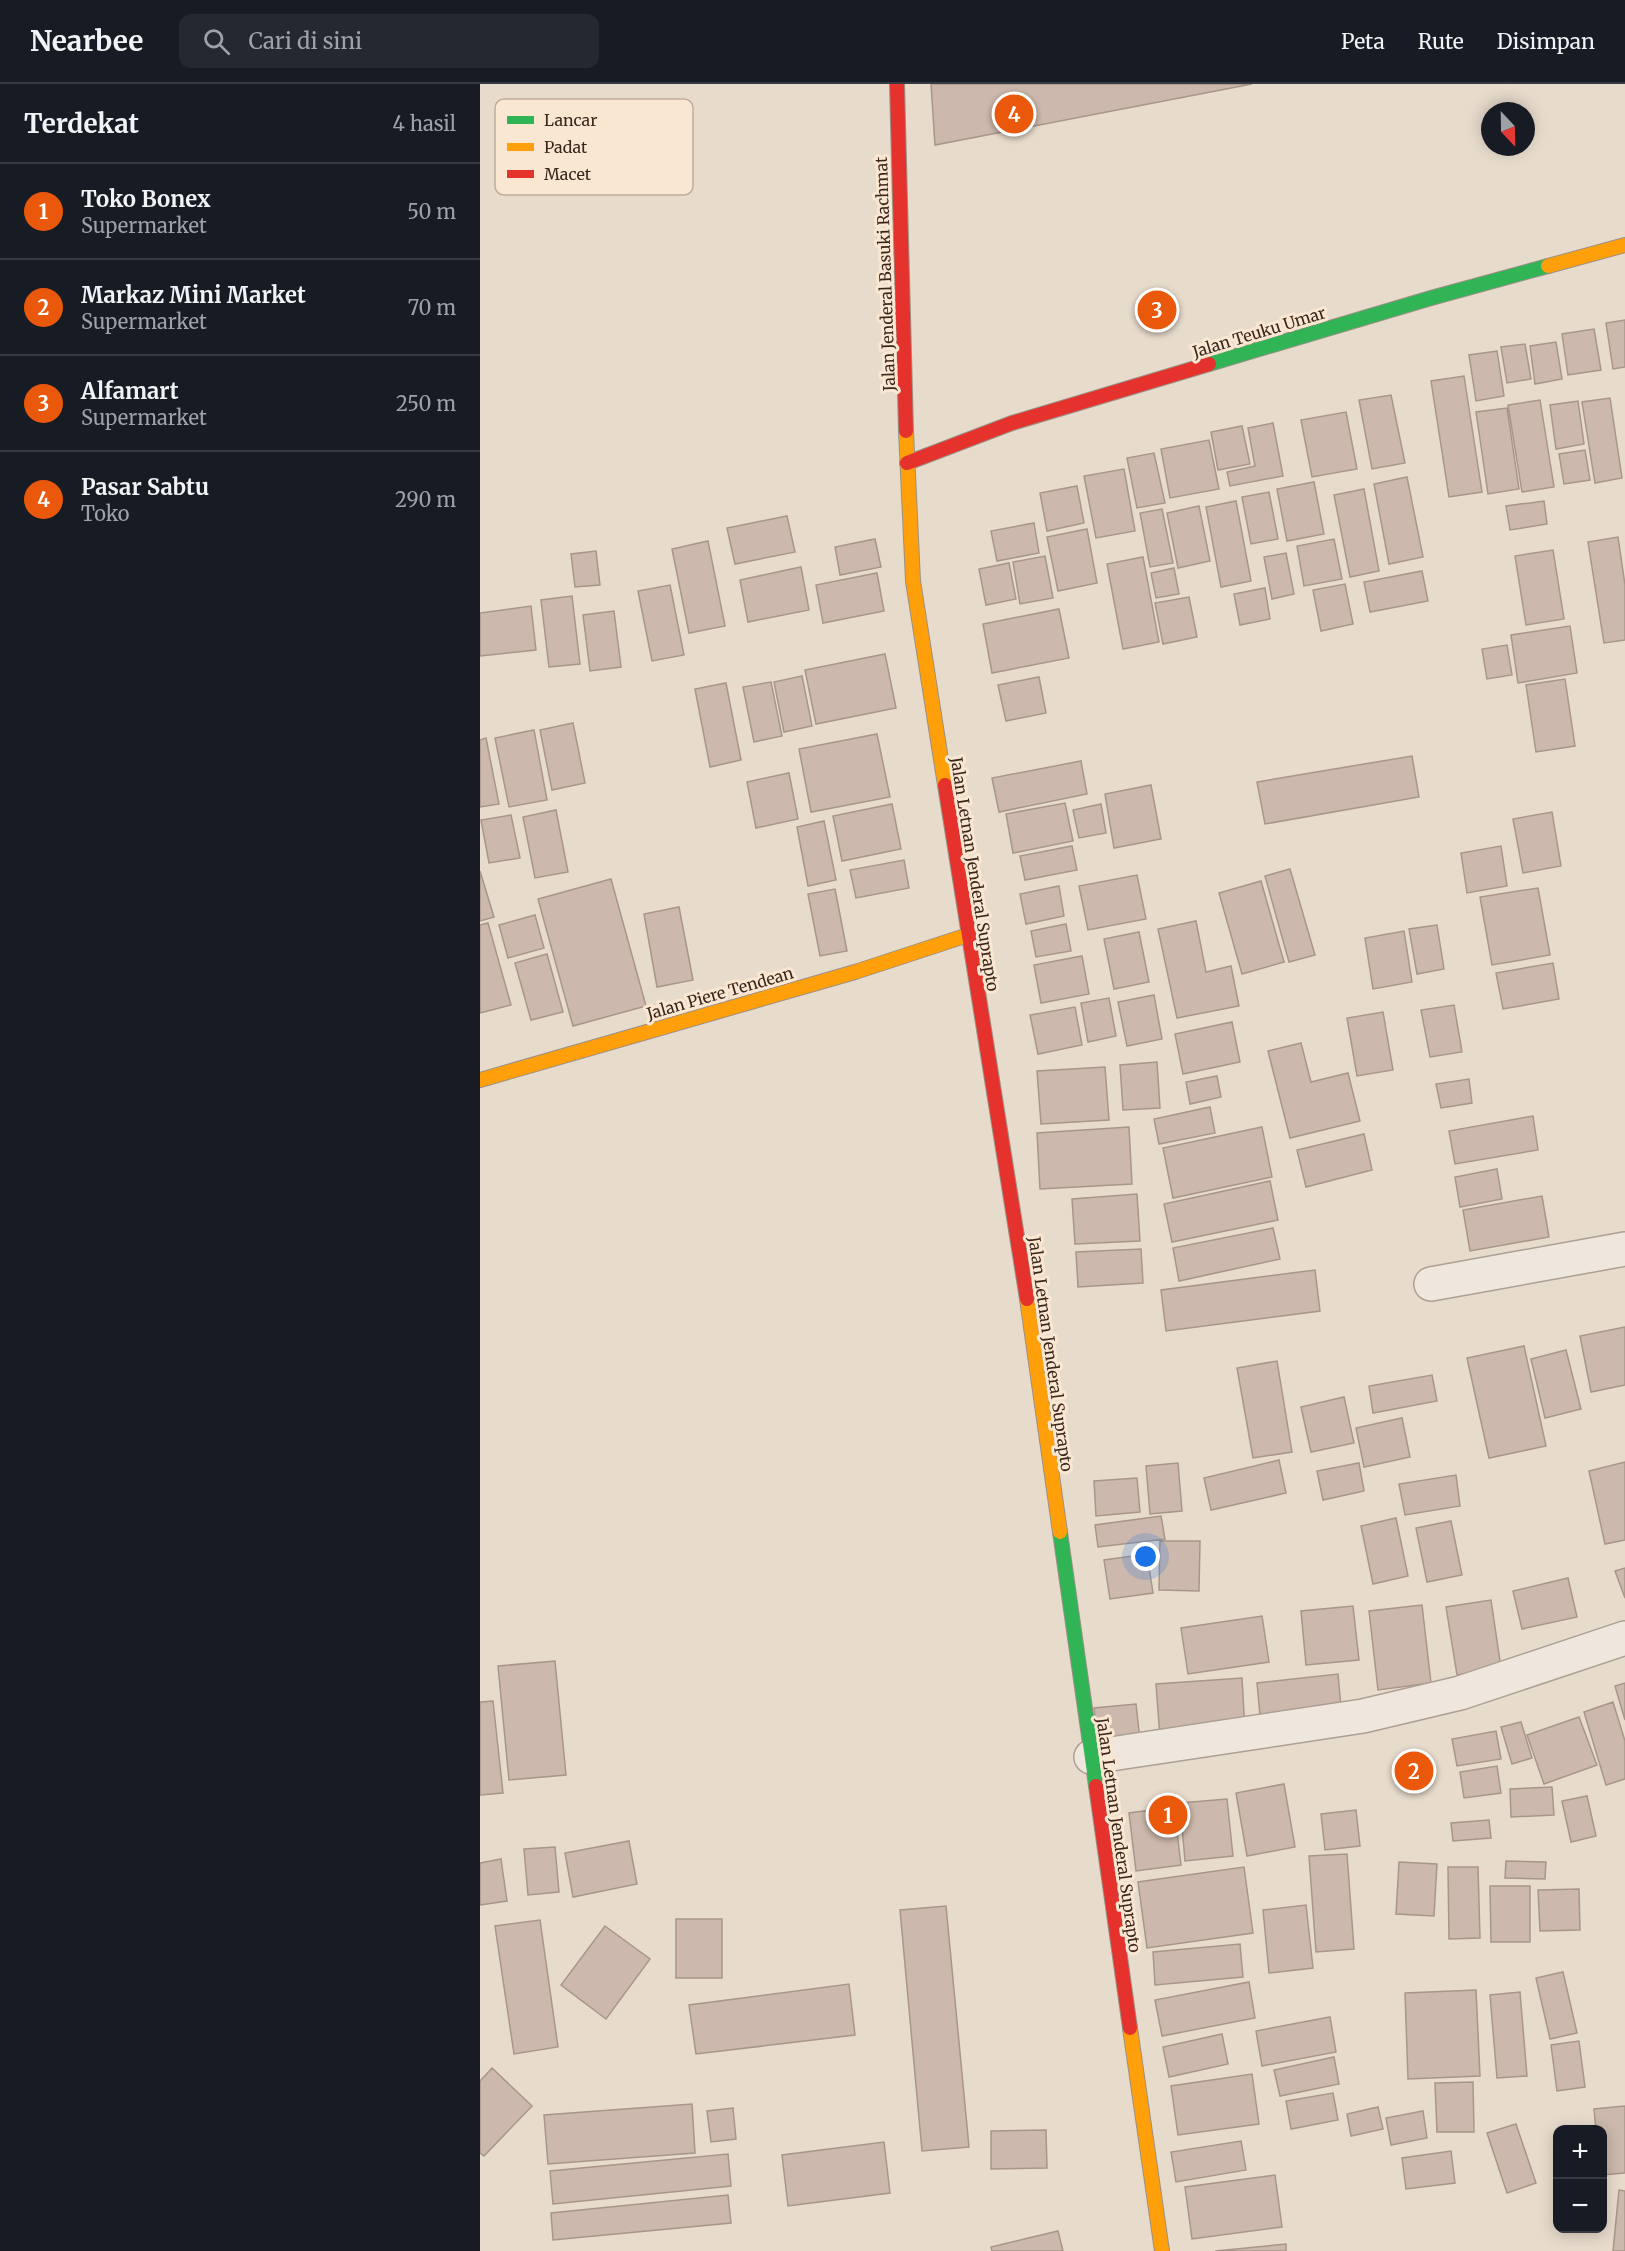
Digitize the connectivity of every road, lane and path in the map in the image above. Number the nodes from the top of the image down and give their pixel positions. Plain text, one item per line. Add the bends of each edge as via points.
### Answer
1 (897, 84) edge
2 (1625, 245) edge
3 (906, 463) junction
4 (968, 935) junction
5 (480, 1080) edge
6 (1625, 1249) edge
7 (1431, 1284) dead end
8 (1625, 1638) edge
9 (1091, 1758) junction
10 (1162, 2251) edge

1 - 3 main road, Jalan Jenderal Basuki Rachmat
2 - 3 main road, Jalan Teuku Umar via 1431,298 1012,423
3 - 4 main road, Jalan Letnan Jenderal Suprapto via 913,581
4 - 5 main road, Jalan Piere Tendean via 855,972
4 - 9 main road, Jalan Letnan Jenderal Suprapto via 1026,1292
6 - 7 street
8 - 9 street via 1460,1693 1363,1716
9 - 10 main road, Jalan Letnan Jenderal Suprapto

